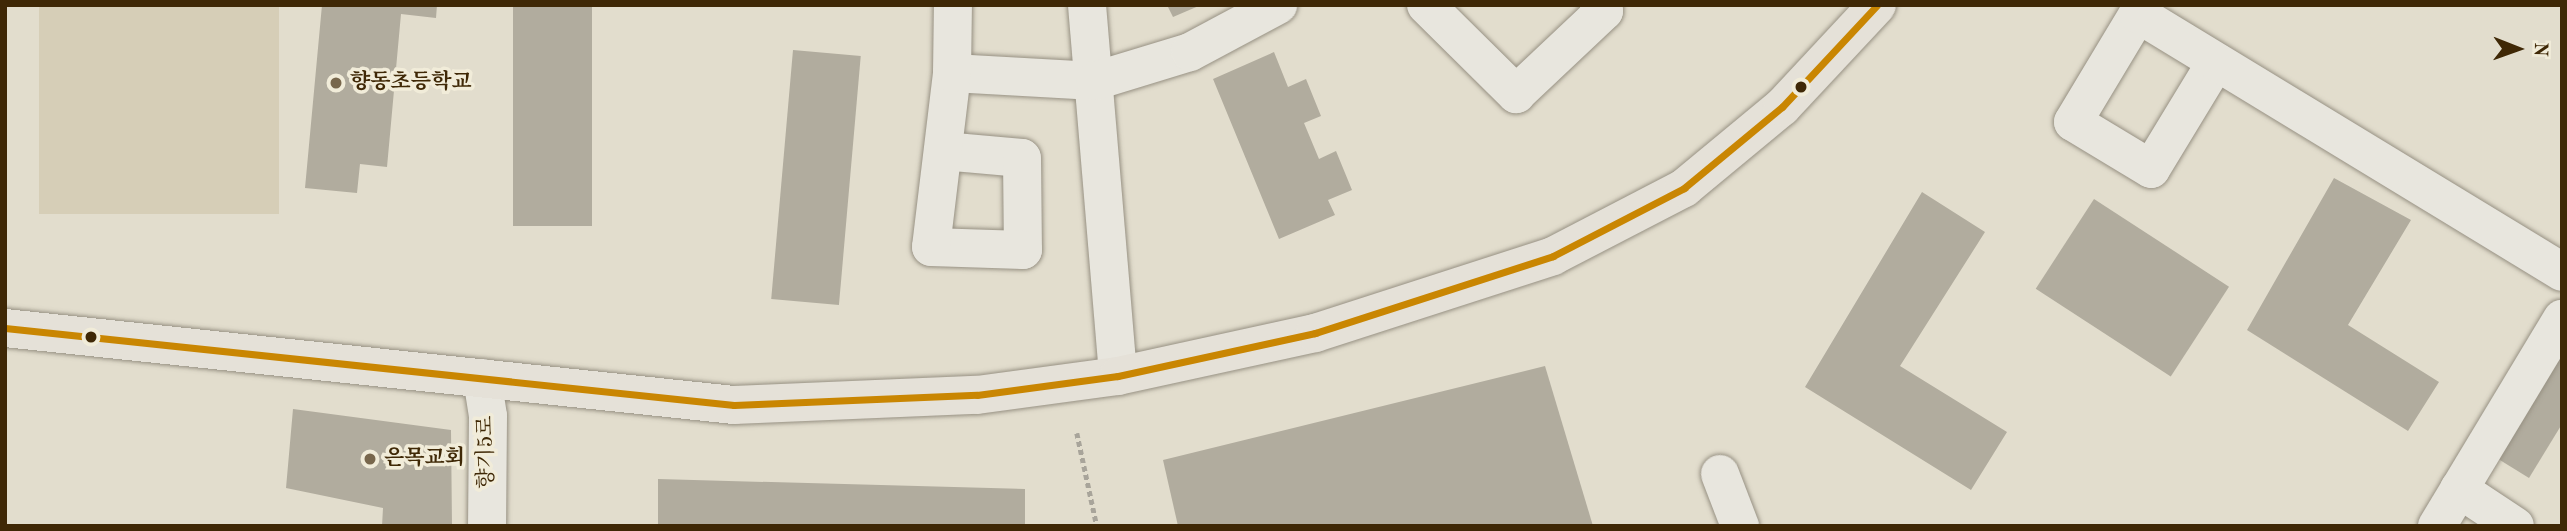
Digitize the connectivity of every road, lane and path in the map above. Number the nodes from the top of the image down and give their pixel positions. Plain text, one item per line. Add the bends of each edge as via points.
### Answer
1 (953, 5) edge
2 (1087, 5) edge
3 (1279, 5) edge
4 (1426, 5) edge
5 (1599, 5) edge
6 (1877, 5) edge
7 (2216, 62) dead end
8 (951, 73) junction
9 (1095, 81) junction
10 (943, 151) dead end
11 (2562, 272) edge
12 (2562, 319) edge
13 (5, 328) edge
14 (1118, 376) junction
15 (482, 378) junction
16 (1077, 433) dead end
17 (1720, 474) dead end
18 (2459, 489) junction
19 (487, 526) edge
20 (1097, 526) edge
21 (1740, 526) edge
22 (2437, 526) edge
23 (2515, 526) edge

1 - 8 street
2 - 9 street
3 - 9 street via 1190,52
4 - 5 street via 1516,93 1604,11
6 - 14 main road via 1782,107 1684,188 1553,256 1315,333
7 - 11 street
8 - 9 street
8 - 10 street
9 - 14 street
12 - 18 street
13 - 15 main road
14 - 15 main road via 977,394 734,405
15 - 19 street, 향기5로 via 488,416
16 - 20 path
17 - 21 street
18 - 22 street
18 - 23 street

